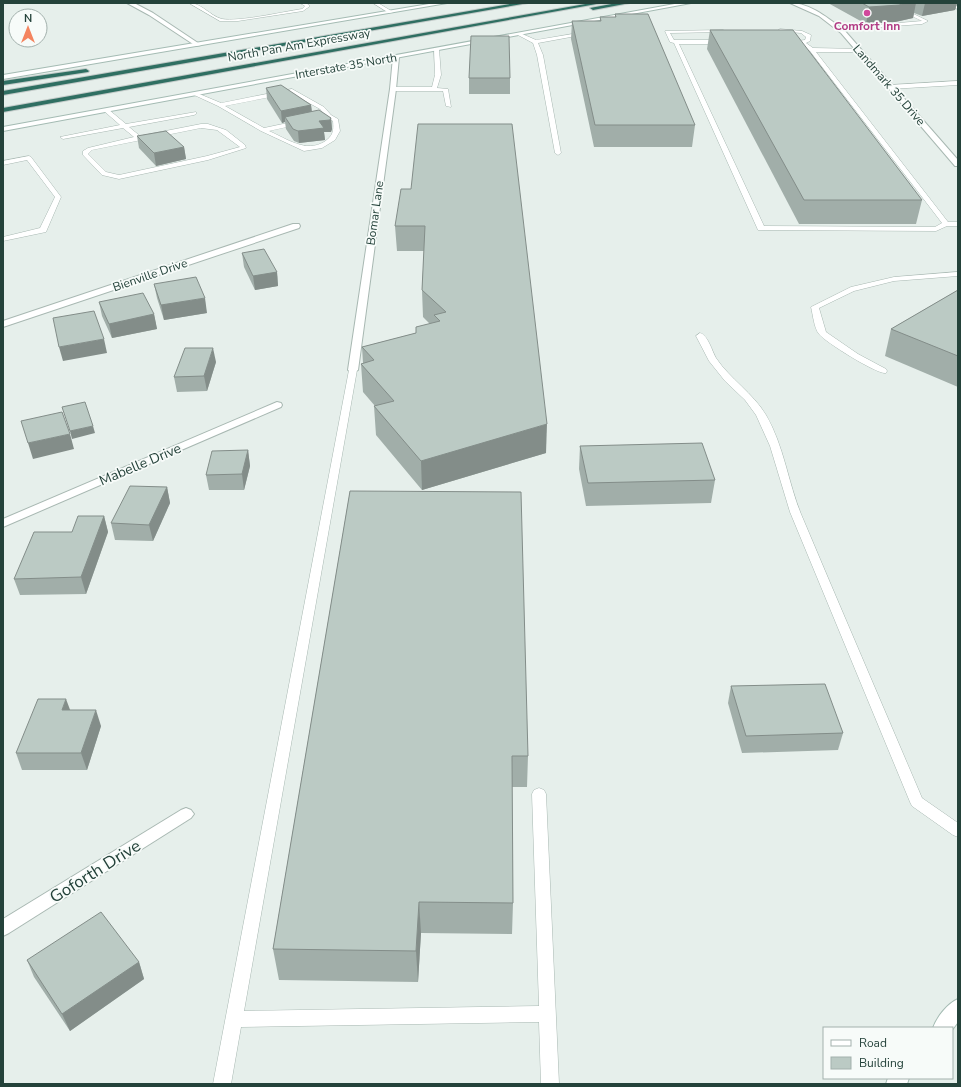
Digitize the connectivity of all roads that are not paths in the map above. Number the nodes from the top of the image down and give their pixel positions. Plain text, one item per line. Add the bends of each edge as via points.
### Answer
1 (130, 3) edge
2 (191, 3) edge
3 (302, 3) edge
4 (376, 3) edge
5 (444, 3) edge
6 (503, 3) edge
7 (525, 3) edge
8 (599, 3) edge
9 (627, 3) edge
10 (688, 3) edge
11 (792, 3) edge
12 (887, 3) edge
13 (944, 3) edge
14 (949, 3) edge
15 (958, 5) edge
16 (489, 9) junction
17 (391, 12) junction
18 (439, 18) junction
19 (473, 26) junction
20 (452, 29) junction
21 (840, 29) junction
22 (727, 30) edge
23 (774, 30) edge
24 (595, 31) edge
25 (518, 34) junction
26 (535, 42) junction
27 (676, 42) junction
28 (731, 42) edge
29 (786, 42) edge
30 (802, 42) junction
31 (198, 45) junction
32 (436, 50) junction
33 (812, 50) junction
34 (859, 50) junction
35 (396, 57) junction
36 (139, 63) dead end
37 (92, 70) dead end
38 (4, 76) edge
39 (958, 83) edge
40 (3, 84) edge
41 (890, 87) junction
42 (393, 89) junction
43 (434, 89) junction
44 (3, 93) edge
45 (195, 94) junction
46 (220, 105) junction
47 (63, 106) dead end
48 (449, 106) dead end
49 (3, 110) edge
50 (106, 110) junction
51 (194, 113) dead end
52 (329, 116) junction
53 (124, 126) junction
54 (3, 129) edge
55 (263, 130) junction
56 (63, 137) dead end
57 (139, 138) junction
58 (558, 153) dead end
59 (3, 163) edge
60 (958, 164) edge
61 (946, 224) junction
62 (958, 224) edge
63 (296, 226) dead end
64 (3, 239) edge
65 (958, 274) edge
66 (944, 275) junction
67 (958, 280) edge
68 (3, 324) edge
69 (700, 336) dead end
70 (353, 370) joint
71 (883, 371) dead end
72 (277, 405) dead end
73 (3, 523) edge
74 (539, 794) dead end
75 (186, 814) dead end
76 (958, 831) edge
77 (3, 928) edge
78 (958, 1008) edge
79 (547, 1014) junction
80 (234, 1019) junction
81 (943, 1027) edge
82 (222, 1084) edge
83 (550, 1084) edge

1 - 31 street
2 - 3 lane via 220,20 238,20 303,10 308,6
4 - 17 lane
5 - 17 street
6 - 16 highway
7 - 16 highway, North Pan Am Expressway
8 - 19 highway, North Pan Am Expressway
9 - 19 highway
10 - 25 street, Interstate 35 North
11 - 21 street, Landmark 35 Drive via 822,15
12 - 21 lane via 926,21
13 - 15 lane
14 - 15 lane
16 - 18 highway, North Pan Am Expressway
17 - 31 street
18 - 36 highway via 362,26
18 - 44 highway, North Pan Am Expressway
19 - 20 highway, North Pan Am Expressway
20 - 47 highway via 286,65
20 - 49 highway, North Pan Am Expressway
21 - 34 street, Landmark 35 Drive
22 - 27 lane via 667,32 672,41
23 - 30 lane via 802,32 809,36 807,41
24 - 26 lane
25 - 26 lane
25 - 32 street, Interstate 35 North
26 - 58 lane via 540,55
27 - 28 lane
27 - 61 lane via 761,228 936,229
29 - 30 lane
30 - 33 lane
31 - 38 street
32 - 35 street, Interstate 35 North
32 - 43 lane via 438,74
33 - 34 lane
33 - 61 lane
34 - 41 street, Landmark 35 Drive
35 - 42 street, Bomar Lane
35 - 45 street, Interstate 35 North
37 - 40 highway
39 - 41 lane
41 - 60 street, Landmark 35 Drive
42 - 43 lane
42 - 70 street, Bomar Lane
43 - 48 lane via 446,90
45 - 46 lane
45 - 50 street, Interstate 35 North
46 - 52 lane via 292,91 322,108
46 - 55 lane
50 - 53 lane
50 - 54 street, Interstate 35 North
51 - 53 lane
52 - 55 lane
52 - 55 lane via 336,120 338,131 333,140 320,147 304,149
53 - 56 lane
53 - 57 lane
57 - 57 lane via 212,126 220,128 243,148 119,177 104,174 85,154 90,149
59 - 64 lane via 29,158 58,197 43,230
61 - 62 lane
63 - 68 street, Bienville Drive
65 - 66 lane
66 - 67 lane
66 - 71 lane via 894,279 851,289 815,307 822,333 855,356
69 - 76 lane via 712,359 761,415 775,446 795,512 917,802
70 - 80 lane
72 - 73 street, Mabelle Drive
74 - 79 lane
75 - 77 street, Goforth Drive
78 - 81 street
79 - 80 lane
79 - 83 lane
80 - 82 lane

